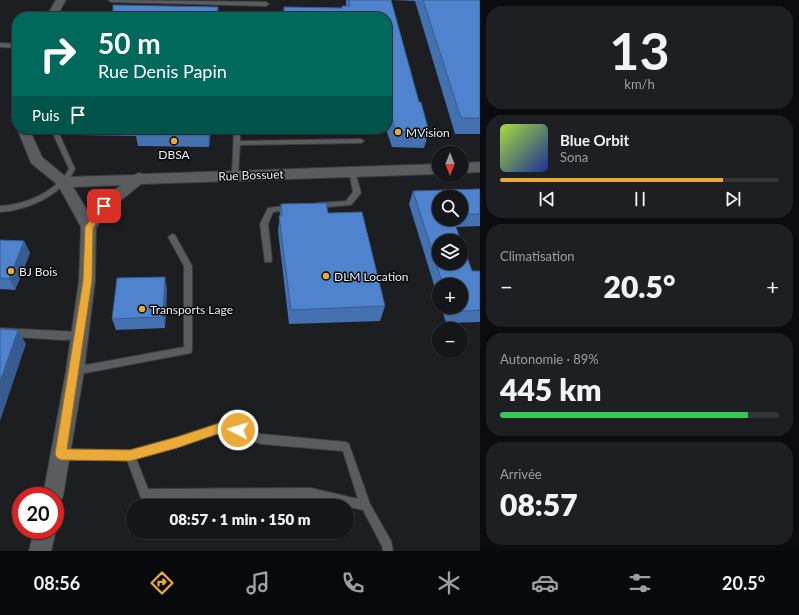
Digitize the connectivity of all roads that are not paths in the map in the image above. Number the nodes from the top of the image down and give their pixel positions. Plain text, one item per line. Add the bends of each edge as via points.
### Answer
1 (61, 0) edge
2 (111, 0) edge
3 (266, 4) dead end
4 (54, 12) edge
5 (0, 45) edge
6 (12, 46) edge
7 (25, 134) edge
8 (56, 134) edge
9 (237, 134) edge
10 (361, 140) dead end
11 (236, 143) junction
12 (480, 167) edge
13 (468, 168) edge
14 (432, 169) edge
15 (352, 171) junction
16 (235, 175) junction
17 (139, 178) junction
18 (63, 182) junction
19 (0, 209) edge
20 (89, 227) junction
21 (172, 236) dead end
22 (268, 260) dead end
23 (0, 332) edge
24 (80, 336) junction
25 (75, 371) junction
26 (61, 454) junction
27 (130, 455) junction
28 (54, 487) edge
29 (366, 506) junction
30 (43, 539) edge
31 (40, 551) edge
32 (388, 551) edge

1 - 4 street
2 - 3 lane
5 - 6 lane
7 - 18 street via 36,160
8 - 18 lane via 72,169
9 - 11 lane
10 - 11 lane
11 - 16 lane
12 - 13 street
14 - 15 street, Rue Bossuet
15 - 16 street, Rue Bossuet
15 - 22 lane via 357,193 348,204 271,210 264,224
16 - 17 street, Rue Bossuet
17 - 18 street, Rue Bossuet
17 - 20 street via 104,206
18 - 19 lane via 46,195 9,210
18 - 20 street
20 - 24 street via 87,281
21 - 25 lane via 188,266 188,350
23 - 24 lane
24 - 25 street
25 - 26 street
26 - 27 lane
26 - 28 street
27 - 29 lane via 144,494 311,493
27 - 29 lane via 226,426 261,438 346,447
29 - 32 lane via 388,545
30 - 31 street

